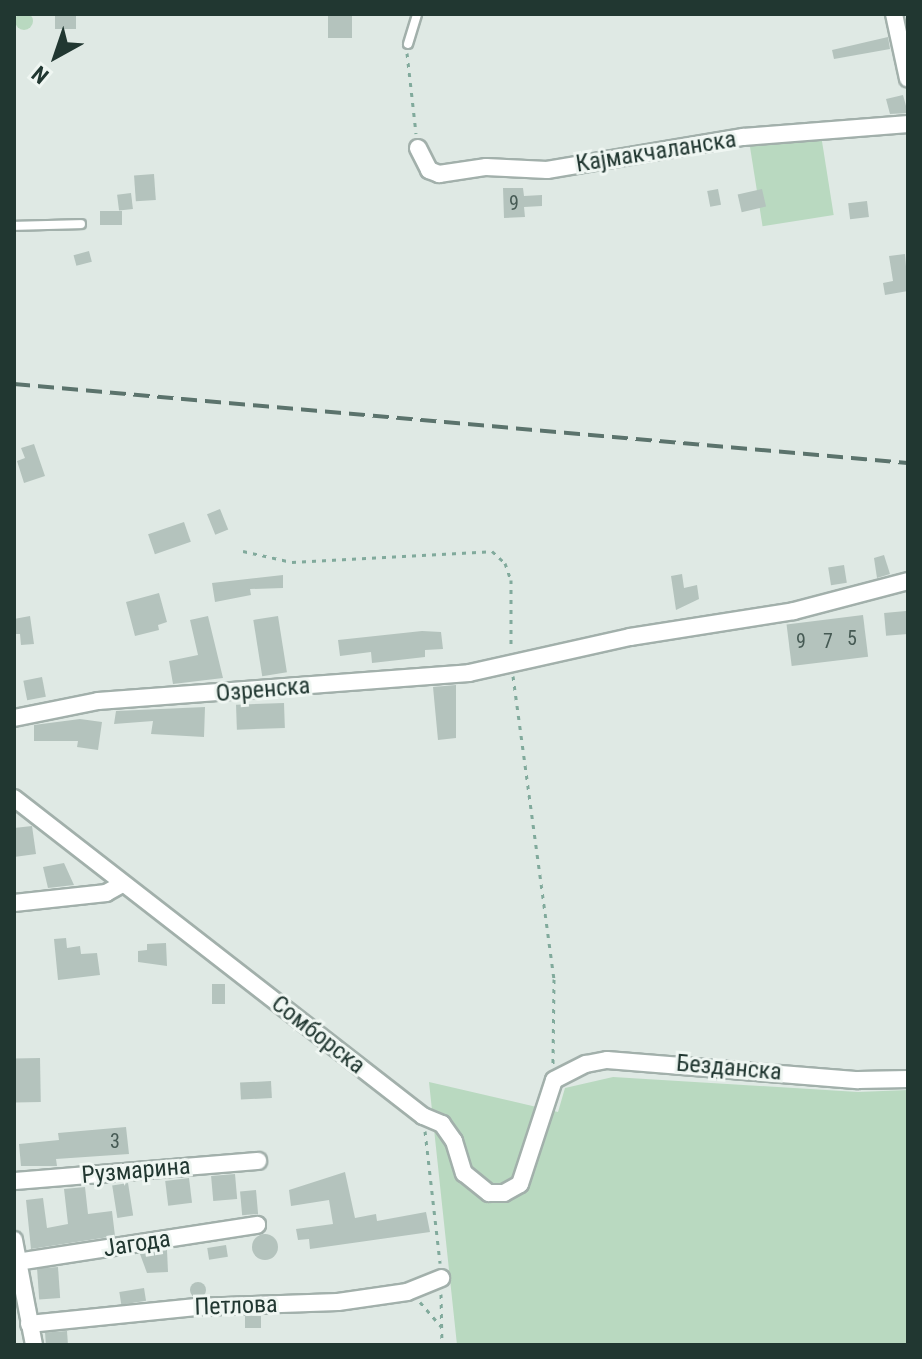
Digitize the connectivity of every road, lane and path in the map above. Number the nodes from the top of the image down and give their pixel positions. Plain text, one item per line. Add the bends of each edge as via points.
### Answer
1 (417, 14) edge
2 (894, 14) edge
3 (408, 44) joint
4 (908, 79) edge
5 (908, 124) edge
6 (418, 148) joint
7 (81, 224) dead end
8 (14, 226) edge
9 (243, 551) dead end
10 (908, 581) edge
11 (511, 662) junction
12 (14, 718) edge
13 (14, 798) edge
14 (122, 884) junction
15 (14, 903) edge
16 (908, 1079) edge
17 (554, 1080) junction
18 (423, 1116) junction
19 (258, 1161) dead end
20 (14, 1181) edge
21 (257, 1225) dead end
22 (14, 1240) edge
23 (17, 1262) junction
24 (441, 1278) junction
25 (17, 1284) edge
26 (407, 1292) junction
27 (29, 1324) junction
28 (442, 1328) junction
29 (34, 1345) edge
30 (442, 1345) edge

1 - 3 lane
2 - 4 street
3 - 6 path
5 - 6 street, Кајмакчаланска via 743,137 547,170 486,167 439,174 429,170
7 - 8 lane
9 - 11 path via 292,562 492,551 505,563 511,580
10 - 11 street, Озренска via 794,611
11 - 12 street, Озренска via 469,673 98,701
11 - 17 path via 554,979
13 - 14 street, Сомборска
14 - 15 street via 106,893
14 - 18 street, Сомборска
16 - 17 street, Безданска via 858,1080 607,1060
17 - 18 street, Сомборска via 527,1172 517,1187 504,1193 475,1186 460,1167 447,1129
18 - 24 path
19 - 20 street, Рузмарина
21 - 23 street, Јагода
22 - 23 street
23 - 25 street
24 - 26 street, Петлова
24 - 28 path
25 - 27 street
26 - 27 street, Петлова
26 - 28 path
27 - 29 street
28 - 30 path

